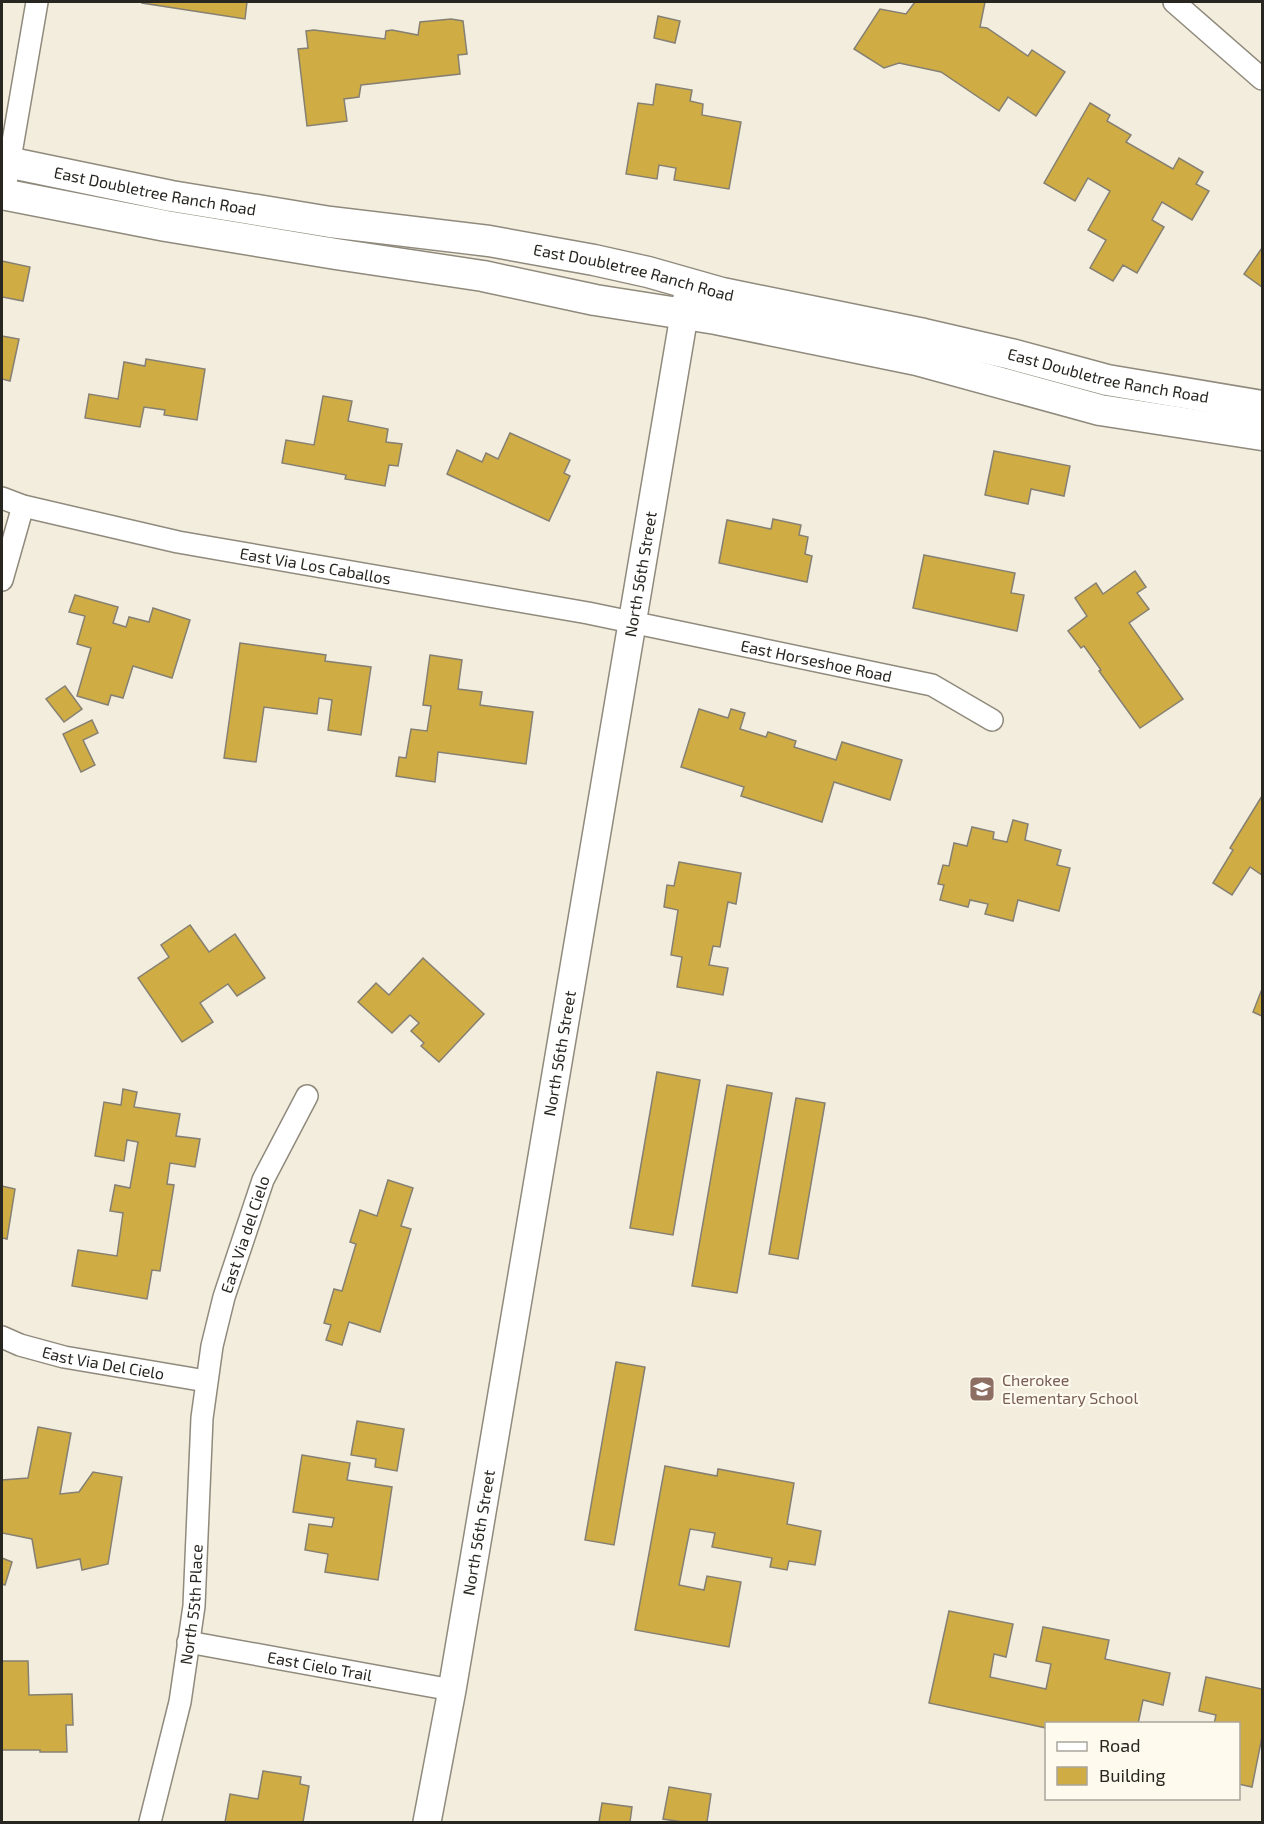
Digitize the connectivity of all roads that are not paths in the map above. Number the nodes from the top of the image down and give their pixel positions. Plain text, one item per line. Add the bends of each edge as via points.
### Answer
1 (37, 2) edge
2 (1174, 2) edge
3 (1263, 79) edge
4 (6, 162) edge
5 (3, 194) edge
6 (690, 284) junction
7 (684, 314) junction
8 (1263, 406) edge
9 (1263, 435) edge
10 (2, 498) edge
11 (23, 506) junction
12 (2, 580) edge
13 (633, 622) junction
14 (992, 720) dead end
15 (307, 1096) dead end
16 (2, 1337) edge
17 (206, 1381) junction
18 (188, 1642) junction
19 (452, 1690) junction
20 (150, 1822) edge
21 (427, 1822) edge

1 - 4 street
2 - 3 street
4 - 5 street
4 - 6 main road, East Doubletree Ranch Road via 194,200 330,222 489,241 594,260
5 - 7 main road, East Doubletree Ranch Road via 166,226 483,276
6 - 7 street, North 56th Street
6 - 8 main road, East Doubletree Ranch Road via 1011,354 1107,380
7 - 9 main road, East Doubletree Ranch Road via 917,360 1100,410
7 - 13 street, North 56th Street
10 - 11 street, East Via Los Caballos
11 - 12 street
11 - 13 street, East Via Los Caballos via 178,542
13 - 14 street, East Horseshoe Road via 932,685
13 - 19 street, North 56th Street
15 - 17 street, East Via del Cielo via 260,1189 224,1297
16 - 17 street, East Via Del Cielo via 64,1357
17 - 18 street, North 55th Place via 194,1606
18 - 19 street, East Cielo Trail
18 - 20 street, North 55th Place via 180,1702
19 - 21 street, North 56th Street

